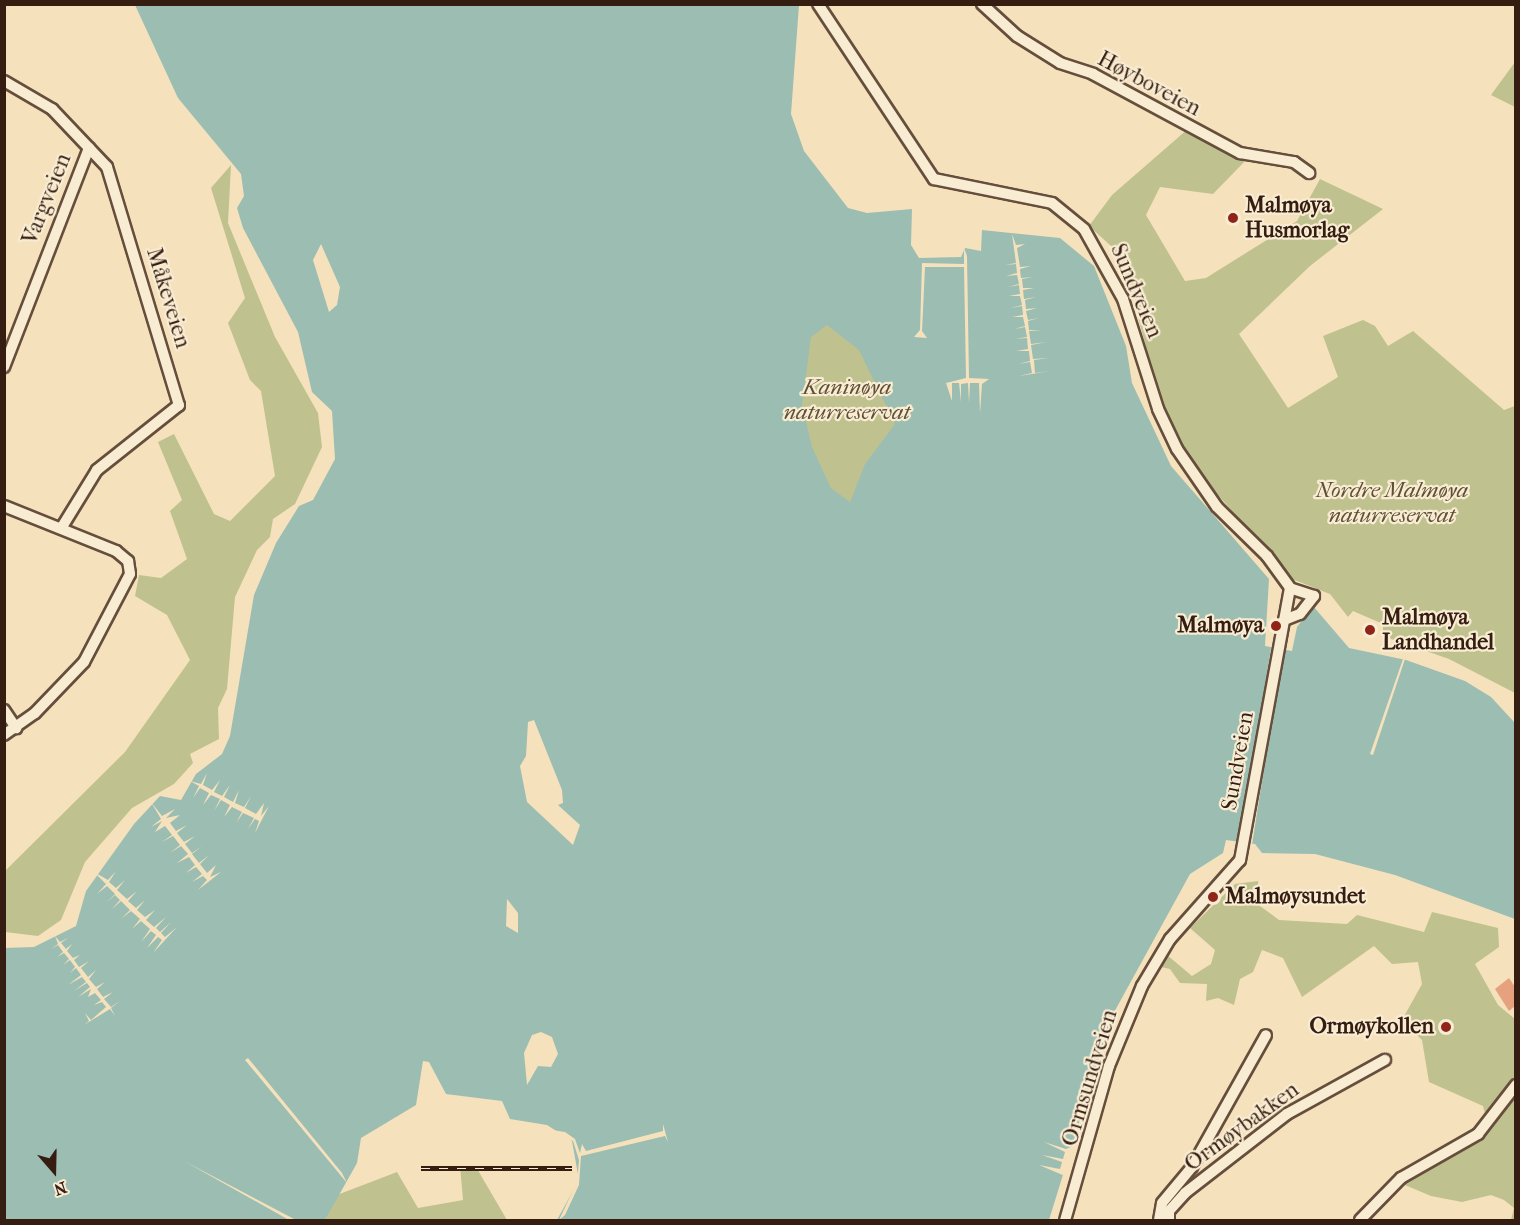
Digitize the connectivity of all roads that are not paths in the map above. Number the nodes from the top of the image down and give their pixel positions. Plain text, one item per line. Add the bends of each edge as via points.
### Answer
1 (818, 4) edge
2 (982, 4) edge
3 (4, 81) edge
4 (90, 148) junction
5 (1309, 173) dead end
6 (4, 367) edge
7 (4, 506) edge
8 (62, 527) junction
9 (1290, 588) junction
10 (1284, 620) junction
11 (4, 711) edge
12 (16, 728) junction
13 (4, 735) edge
14 (1234, 871) joint
15 (1266, 1035) dead end
16 (1385, 1060) dead end
17 (1515, 1085) edge
18 (1065, 1221) edge
19 (1159, 1221) edge
20 (1169, 1221) edge
21 (1360, 1221) edge

1 - 9 street, Sundveien via 934,179 1052,203 1084,229 1123,299 1158,409 1178,449 1217,507 1268,556
2 - 5 street, Høyboveien via 1017,36 1060,63 1110,82 1240,153 1294,162
3 - 4 street, Måkeveien via 39,98
4 - 6 street, Vargveien
4 - 8 street, Måkeveien via 114,186 179,405 97,470
7 - 8 street
8 - 12 street via 124,557 130,574 84,662
9 - 10 street, Sundveien
9 - 10 street, Sundveien via 1314,596 1300,614
10 - 14 street, Sundveien via 1243,848
11 - 12 street
12 - 13 street
14 - 18 street, Ormsundveien via 1197,904 1142,986 1109,1066
15 - 19 street, Ormøybakken via 1186,1176 1162,1203
16 - 20 street, Ormøybakken via 1287,1114 1185,1193 1169,1211
17 - 21 street via 1478,1134 1401,1178

